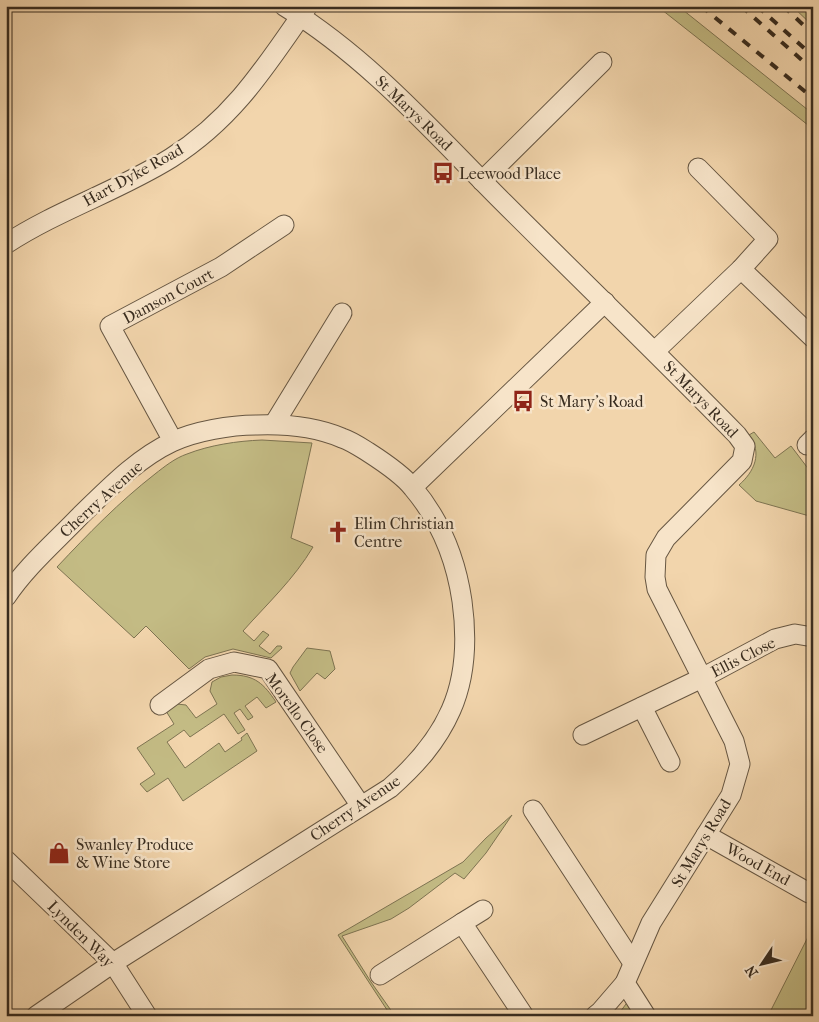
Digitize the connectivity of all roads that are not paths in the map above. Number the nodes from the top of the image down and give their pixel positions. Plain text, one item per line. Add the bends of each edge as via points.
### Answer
1 (284, 6) edge
2 (304, 11) edge
3 (602, 62) dead end
4 (698, 168) dead end
5 (482, 181) junction
6 (284, 225) dead end
7 (6, 244) edge
8 (742, 269) junction
9 (605, 302) junction
10 (342, 313) dead end
11 (813, 338) edge
12 (655, 351) junction
13 (274, 424) junction
14 (173, 441) junction
15 (412, 486) junction
16 (6, 597) edge
17 (813, 637) edge
18 (702, 678) junction
19 (160, 705) dead end
20 (642, 706) junction
21 (583, 735) dead end
22 (670, 762) dead end
23 (361, 806) junction
24 (532, 810) dead end
25 (706, 835) junction
26 (6, 860) edge
27 (809, 893) dead end
28 (484, 910) dead end
29 (462, 922) junction
30 (113, 963) junction
31 (633, 963) junction
32 (380, 975) dead end
33 (625, 983) junction
34 (36, 1016) edge
35 (147, 1016) edge
36 (524, 1016) edge
37 (595, 1016) edge
38 (646, 1016) edge

1 - 2 street, St Marys Road
2 - 5 street, St Marys Road via 380,79
2 - 7 street, Hart Dyke Road via 246,93 207,131 164,161 63,211
3 - 5 street
4 - 8 street via 768,239
5 - 9 street, St Marys Road
6 - 14 street, Damson Court via 221,267 110,326
8 - 11 street
8 - 12 street
9 - 12 street, St Marys Road
9 - 15 street
10 - 13 street
12 - 18 street, St Marys Road via 744,446 742,462 666,538 656,555 657,589
13 - 14 street, Cherry Avenue via 220,428
13 - 15 street, Cherry Avenue via 311,429 342,438 379,459
14 - 16 street, Cherry Avenue via 105,491 44,551
15 - 23 street, Cherry Avenue via 447,542 459,582 465,624 463,672 451,710 430,748 390,788
17 - 18 street, Ellis Close via 795,634 775,639
18 - 20 street, Ellis Close
18 - 25 street, St Marys Road via 734,741 740,764 731,795
19 - 23 street, Morello Close via 209,669 234,662 268,670
20 - 21 street, Ellis Close
20 - 22 street
23 - 30 street, Cherry Avenue
24 - 31 street
25 - 27 street, Wood End
25 - 31 street, St Marys Road via 651,923
26 - 30 street, Lynden Way
28 - 29 street
29 - 32 street
29 - 36 street
30 - 34 street, Cherry Avenue
30 - 35 street, Lynden Way
31 - 33 street, St Marys Road
33 - 37 street, St Marys Road
33 - 38 street

